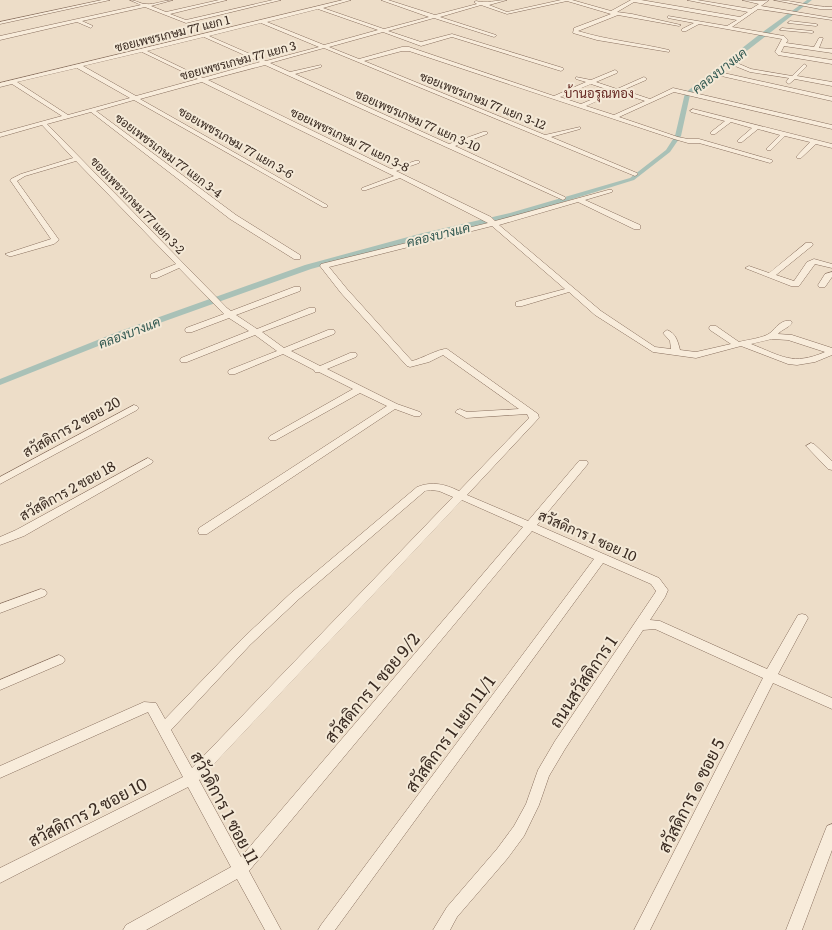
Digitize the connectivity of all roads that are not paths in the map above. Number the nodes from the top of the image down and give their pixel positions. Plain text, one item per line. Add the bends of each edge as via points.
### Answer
1 (108, 0) edge
2 (132, 0) edge
3 (171, 0) edge
4 (225, 0) edge
5 (279, 0) edge
6 (349, 0) edge
7 (382, 0) edge
8 (505, 0) edge
9 (559, 0) edge
10 (634, 0) edge
11 (689, 0) edge
12 (744, 0) edge
13 (776, 0) edge
14 (477, 2) edge
15 (533, 3) dead end
16 (762, 4) edge
17 (145, 6) junction
18 (540, 6) junction
19 (510, 7) dead end
20 (317, 8) junction
21 (621, 8) junction
22 (832, 8) edge
23 (520, 10) junction
24 (752, 11) junction
25 (614, 13) junction
26 (164, 14) junction
27 (38, 15) junction
28 (433, 16) junction
29 (821, 16) junction
30 (59, 19) dead end
31 (741, 19) junction
32 (832, 19) edge
33 (78, 21) junction
34 (261, 21) junction
35 (698, 22) junction
36 (790, 22) dead end
37 (0, 23) edge
38 (679, 25) dead end
39 (816, 25) junction
40 (91, 27) dead end
41 (728, 28) junction
42 (782, 29) dead end
43 (684, 30) dead end
44 (381, 31) junction
45 (204, 35) junction
46 (494, 36) dead end
47 (0, 38) edge
48 (821, 39) dead end
49 (409, 40) junction
50 (402, 42) dead end
51 (783, 44) junction
52 (323, 47) junction
53 (816, 48) junction
54 (142, 50) junction
55 (667, 51) dead end
56 (832, 51) edge
57 (358, 61) junction
58 (832, 62) edge
59 (265, 63) junction
60 (737, 65) dead end
61 (78, 66) junction
62 (319, 66) dead end
63 (804, 66) dead end
64 (561, 69) dead end
65 (615, 72) dead end
66 (290, 74) junction
67 (719, 74) dead end
68 (578, 78) dead end
69 (792, 78) junction
70 (203, 80) junction
71 (644, 80) dead end
72 (13, 82) junction
73 (591, 82) junction
74 (832, 84) edge
75 (0, 85) edge
76 (783, 88) junction
77 (618, 91) junction
78 (556, 97) junction
79 (136, 98) junction
80 (832, 99) edge
81 (651, 101) junction
82 (582, 106) junction
83 (92, 110) junction
84 (693, 111) dead end
85 (67, 117) junction
86 (615, 117) junction
87 (730, 120) junction
88 (43, 123) junction
89 (757, 127) junction
90 (832, 127) edge
91 (578, 128) dead end
92 (485, 133) dead end
93 (713, 133) dead end
94 (784, 134) junction
95 (0, 135) edge
96 (546, 137) junction
97 (740, 141) dead end
98 (814, 142) junction
99 (450, 146) junction
100 (832, 146) edge
101 (769, 149) dead end
102 (799, 157) dead end
103 (77, 159) junction
104 (770, 161) dead end
105 (417, 162) dead end
106 (391, 171) junction
107 (635, 174) dead end
108 (400, 176) junction
109 (364, 190) dead end
110 (610, 191) dead end
111 (563, 198) dead end
112 (580, 200) junction
113 (324, 206) dead end
114 (491, 222) junction
115 (637, 227) dead end
116 (809, 245) dead end
117 (9, 254) dead end
118 (297, 257) dead end
119 (181, 265) junction
120 (832, 266) edge
121 (749, 268) dead end
122 (832, 274) edge
123 (154, 276) dead end
124 (770, 276) junction
125 (822, 285) dead end
126 (297, 289) dead end
127 (569, 290) junction
128 (519, 304) dead end
129 (312, 310) dead end
130 (231, 315) junction
131 (788, 323) dead end
132 (713, 328) dead end
133 (189, 330) dead end
134 (254, 332) junction
135 (331, 332) dead end
136 (667, 333) dead end
137 (772, 336) junction
138 (740, 345) junction
139 (283, 351) junction
140 (832, 351) edge
141 (676, 352) junction
142 (353, 355) dead end
143 (184, 360) dead end
144 (318, 370) junction
145 (232, 372) dead end
146 (359, 390) junction
147 (394, 406) junction
148 (134, 408) dead end
149 (527, 411) junction
150 (460, 412) dead end
151 (417, 414) dead end
152 (273, 438) dead end
153 (811, 446) dead end
154 (148, 461) dead end
155 (583, 463) dead end
156 (832, 467) edge
157 (0, 481) edge
158 (461, 496) junction
159 (529, 526) junction
160 (203, 531) dead end
161 (0, 541) edge
162 (601, 557) junction
163 (42, 593) dead end
164 (0, 609) edge
165 (802, 618) dead end
166 (640, 626) junction
167 (59, 660) dead end
168 (770, 676) junction
169 (0, 685) edge
170 (832, 704) edge
171 (164, 729) junction
172 (0, 772) edge
173 (191, 779) junction
174 (832, 831) edge
175 (240, 870) junction
176 (0, 876) edge
177 (130, 930) edge
178 (273, 930) edge
179 (326, 930) edge
180 (441, 930) edge
181 (642, 930) edge
182 (794, 930) edge

1 - 27 street
2 - 17 street
3 - 17 street
4 - 26 street
5 - 26 street via 186,22
6 - 20 street, ซอยเพชรเกษม 77 แยก 1
7 - 28 street
8 - 14 street, ซอยเพชรเกษม 77 แยก 3
9 - 18 street
9 - 25 street via 569,0
10 - 21 street
10 - 31 street
11 - 24 street
12 - 16 street
13 - 22 street
14 - 23 street via 507,12
14 - 28 street, ซอยเพชรเกษม 77 แยก 3
15 - 18 street
16 - 24 street
16 - 29 street via 785,12
17 - 26 street
17 - 33 street
18 - 23 street
19 - 23 street
20 - 34 street, ซอยเพชรเกษม 77 แยก 1
20 - 44 street
21 - 25 street
21 - 35 street
24 - 31 street
25 - 38 street
25 - 55 street via 576,29 575,32
27 - 30 street via 49,20
27 - 37 street
28 - 44 street, ซอยเพชรเกษม 77 แยก 3
28 - 46 street
29 - 32 street
29 - 39 street
31 - 41 street
33 - 40 street
33 - 47 street
34 - 45 street, ซอยเพชรเกษม 77 แยก 1
34 - 52 street, ซอยเพชรเกษม 77 แยก 3-12
35 - 41 street
35 - 43 street
36 - 39 street
39 - 42 street via 811,34
41 - 51 street via 784,38
44 - 49 street
44 - 52 street, ซอยเพชรเกษม 77 แยก 3
45 - 54 street, ซอยเพชรเกษม 77 แยก 1
45 - 59 street, ซอยเพชรเกษม 77 แยก 3-10
48 - 53 street
49 - 50 street
49 - 64 street via 424,44 452,36
51 - 53 street
51 - 58 street via 779,54
52 - 57 street, ซอยเพชรเกษม 77 แยก 3-12
52 - 59 street, ซอยเพชรเกษม 77 แยก 3
53 - 56 street
54 - 61 street, ซอยเพชรเกษม 77 แยก 1
54 - 70 street, ซอยเพชรเกษม 77 แยก 3-8
57 - 78 street via 409,49
57 - 96 street, ซอยเพชรเกษม 77 แยก 3-12
59 - 66 street, ซอยเพชรเกษม 77 แยก 3-10
59 - 70 street, ซอยเพชรเกษม 77 แยก 3
60 - 69 street
61 - 72 street, ซอยเพชรเกษม 77 แยก 1
61 - 79 street, ซอยเพชรเกษม 77 แยก 3-6
62 - 66 street
63 - 69 street
65 - 73 street
66 - 99 street, ซอยเพชรเกษม 77 แยก 3-10
67 - 76 street
68 - 73 street
69 - 74 street
69 - 76 street
70 - 79 street, ซอยเพชรเกษม 77 แยก 3
70 - 106 street, ซอยเพชรเกษม 77 แยก 3-8
71 - 77 street
72 - 75 street, ซอยเพชรเกษม 77 แยก 1
72 - 85 street
73 - 77 street
73 - 78 street
76 - 80 street
77 - 81 street
77 - 82 street
78 - 82 street
79 - 83 street, ซอยเพชรเกษม 77 แยก 3
79 - 113 street, ซอยเพชรเกษม 77 แยก 3-6
81 - 86 street
81 - 90 street via 677,90
82 - 86 street
83 - 85 street, ซอยเพชรเกษม 77 แยก 3
83 - 118 street, ซอยเพชรเกษม 77 แยก 3-4 via 233,217
84 - 87 street
85 - 88 street, ซอยเพชรเกษม 77 แยก 3
86 - 104 street via 684,140
87 - 89 street
87 - 93 street
88 - 95 street, ซอยเพชรเกษม 77 แยก 3
88 - 103 street, ซอยเพชรเกษม 77 แยก 3-2
89 - 94 street
89 - 97 street
91 - 96 street
92 - 99 street
94 - 98 street
94 - 101 street
96 - 107 street, ซอยเพชรเกษม 77 แยก 3-12
98 - 100 street
98 - 102 street
99 - 111 street, ซอยเพชรเกษม 77 แยก 3-10
103 - 117 street via 13,180 55,240
103 - 119 street, ซอยเพชรเกษม 77 แยก 3-2
105 - 106 street
106 - 108 street, ซอยเพชรเกษม 77 แยก 3-8
108 - 109 street
108 - 114 street, ซอยเพชรเกษม 77 แยก 3-8
110 - 112 street
112 - 114 street
112 - 115 street
114 - 127 street, ซอยเพชรเกษม 77 แยก 3-8
114 - 149 street via 324,266 410,364 444,351
116 - 124 street
119 - 123 street
119 - 130 street, ซอยเพชรเกษม 77 แยก 3-2
120 - 124 street via 814,261 796,284
121 - 124 street
122 - 125 street
126 - 130 street
127 - 128 street
127 - 141 street, ซอยเพชรเกษม 77 แยก 3-8 via 646,345 653,349
129 - 134 street
130 - 133 street
130 - 134 street, ซอยเพชรเกษม 77 แยก 3-2
131 - 137 street
132 - 138 street
134 - 139 street, ซอยเพชรเกษม 77 แยก 3-2
134 - 143 street
135 - 139 street
136 - 141 street via 674,341
137 - 138 street, ซอยเพชรเกษม 77 แยก 3-8
137 - 140 street via 789,337
138 - 140 street via 798,363 813,360
138 - 141 street, ซอยเพชรเกษม 77 แยก 3-8 via 696,355
139 - 144 street, ซอยเพชรเกษม 77 แยก 3-2
139 - 145 street
142 - 144 street
144 - 146 street, ซอยเพชรเกษม 77 แยก 3-2
146 - 147 street, ซอยเพชรเกษม 77 แยก 3-2
146 - 152 street
147 - 151 street, ซอยเพชรเกษม 77 แยก 3-2
147 - 160 street
148 - 157 street, สวัสดิการ 2 ซอย 20
149 - 150 street via 466,415
149 - 158 street, สวัสดิการ 2 ซอย 10 via 533,414 532,421
153 - 156 street
154 - 161 street, สวัสดิการ 2 ซอย 18 via 20,533
155 - 159 street, สวัสดิการ 1 ซอย 9/2
158 - 159 street, สวัสดิการ 1 ซอย 10
158 - 171 street, สวัสดิการ 1 ซอย 10 via 436,486 421,489 301,590 251,637
158 - 173 street, สวัสดิการ 2 ซอย 10
159 - 162 street, สวัสดิการ 1 ซอย 10
159 - 175 street, สวัสดิการ 1 ซอย 9/2
162 - 166 street, สวัสดิการ 1 ซอย 10 via 643,575 660,586 661,594
162 - 179 street, สวัสดิการ 1 แยก 11/1
163 - 164 street
165 - 168 street, สวัสดิการ ๑ ซอย 5
166 - 168 street via 656,624
166 - 180 street, ถนนสวัสดิการ 1 via 560,745 543,774 519,831 452,912
167 - 169 street
168 - 170 street
168 - 181 street, สวัสดิการ ๑ ซอย 5
171 - 172 street, สวัวดิการ 1 ซอย 11 via 151,707 144,707
171 - 173 street, สวัวดิการ 1 ซอย 11
173 - 175 street, สวัวดิการ 1 ซอย 11
173 - 176 street, สวัสดิการ 2 ซอย 10
174 - 182 street
175 - 177 street
175 - 178 street, สวัวดิการ 1 ซอย 11

